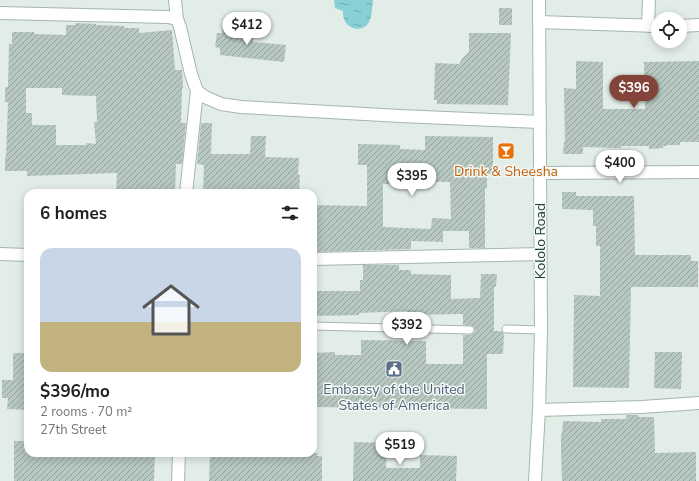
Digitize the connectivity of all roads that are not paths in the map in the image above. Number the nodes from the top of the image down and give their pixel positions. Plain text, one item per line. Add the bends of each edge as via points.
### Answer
1 (175, 0) edge
2 (540, 0) edge
3 (649, 0) edge
4 (0, 13) edge
5 (651, 13) edge
6 (177, 19) junction
7 (539, 22) junction
8 (699, 25) edge
9 (651, 26) edge
10 (687, 26) edge
11 (197, 91) junction
12 (540, 122) junction
13 (540, 172) junction
14 (699, 172) edge
15 (186, 189) edge
16 (0, 254) edge
17 (540, 254) junction
18 (24, 255) edge
19 (317, 259) edge
20 (317, 326) edge
21 (506, 329) dead end
22 (470, 330) dead end
23 (541, 330) junction
24 (699, 403) edge
25 (539, 410) junction
26 (179, 457) edge
27 (178, 481) edge
28 (535, 481) edge

1 - 6 street
2 - 7 street, Kololo Road
3 - 5 street
4 - 6 street
6 - 11 street
7 - 9 street
7 - 12 street, Kololo Road
8 - 10 street
11 - 12 street via 205,98 221,104 241,107
11 - 15 street
12 - 13 street, Kololo Road
13 - 14 street
13 - 17 street, Kololo Road
16 - 18 street
17 - 19 street
17 - 23 street, Kololo Road
20 - 22 lane
21 - 23 lane
23 - 25 street, Kololo Road
24 - 25 street
25 - 28 street, Kololo Road
26 - 27 street

